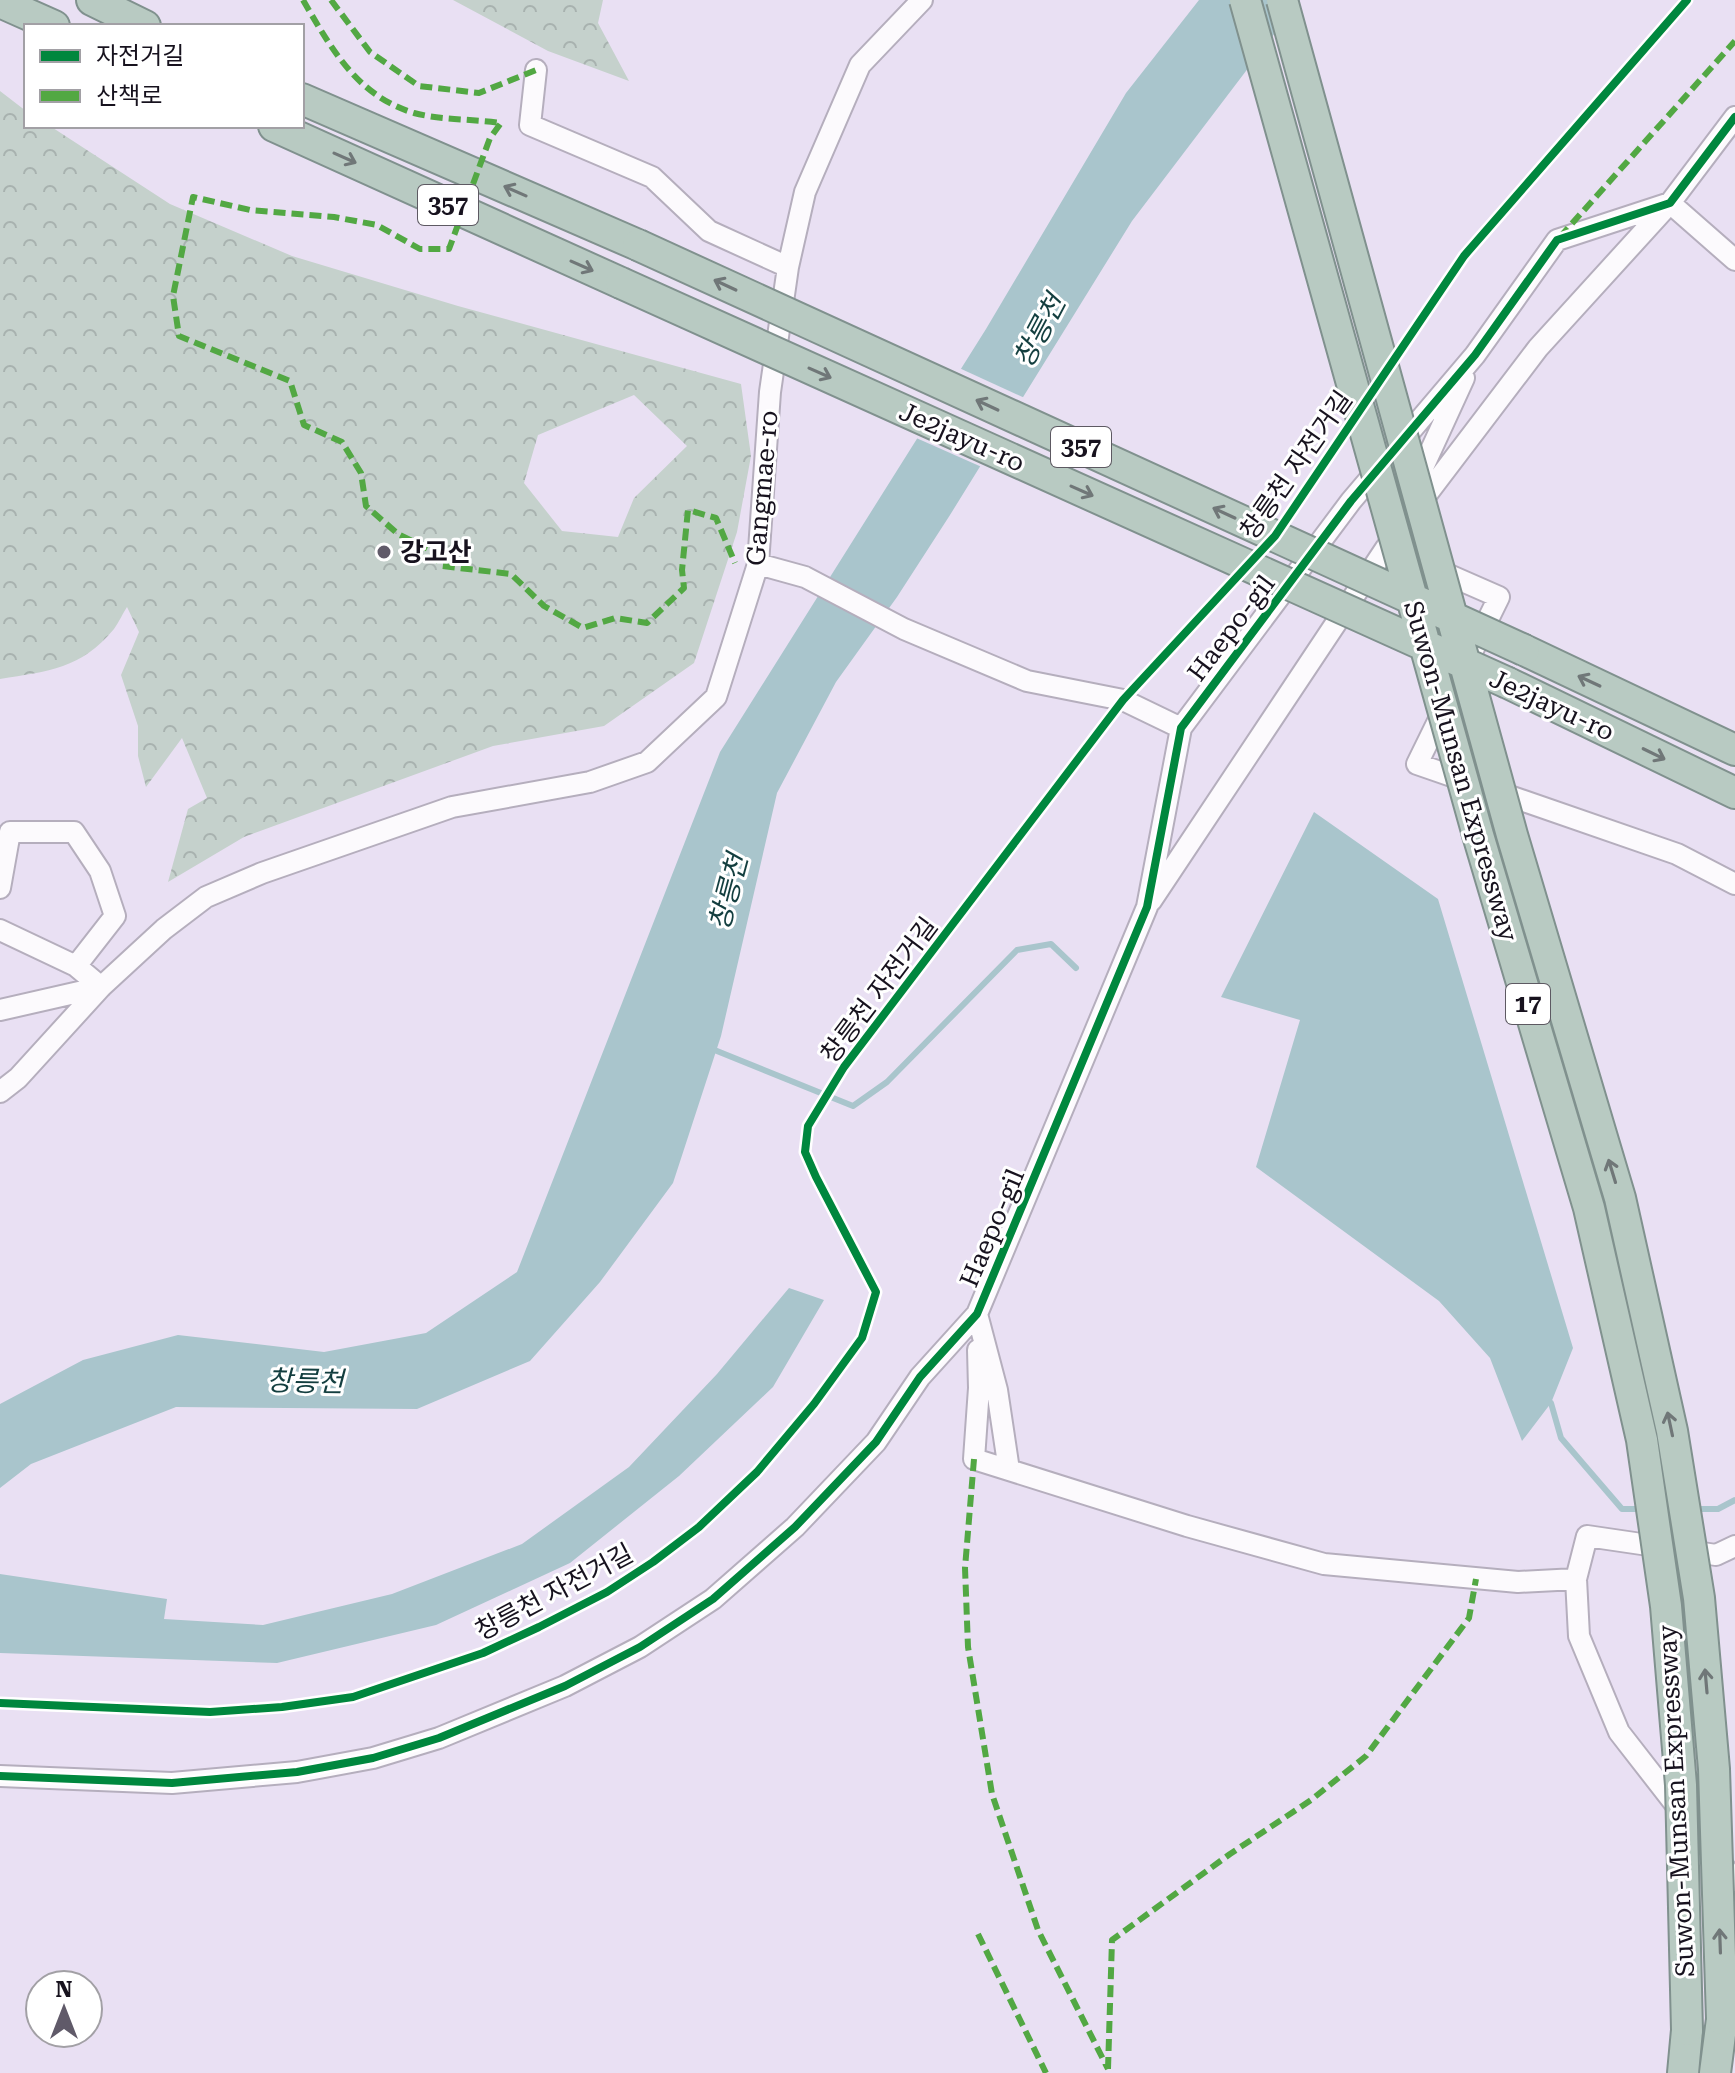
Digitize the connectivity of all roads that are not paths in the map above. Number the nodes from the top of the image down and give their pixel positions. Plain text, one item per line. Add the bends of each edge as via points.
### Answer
1 (92, 0) edge
2 (922, 0) edge
3 (1245, 0) edge
4 (1282, 0) edge
5 (0, 2) edge
6 (50, 24) edge
7 (141, 24) edge
8 (536, 70) dead end
9 (304, 100) edge
10 (1735, 117) edge
11 (278, 128) edge
12 (1670, 203) junction
13 (1735, 260) edge
14 (788, 267) junction
15 (1475, 355) junction
16 (1386, 548) junction
17 (758, 564) junction
18 (1181, 728) junction
19 (1735, 750) edge
20 (1735, 793) edge
21 (1735, 884) edge
22 (0, 888) edge
23 (1147, 907) junction
24 (0, 930) edge
25 (76, 966) junction
26 (101, 987) junction
27 (0, 1010) edge
28 (0, 1092) edge
29 (977, 1314) junction
30 (1009, 1470) junction
31 (1735, 1546) edge
32 (1576, 1579) junction
33 (0, 1776) edge
34 (1735, 1881) edge
35 (1683, 2073) edge
36 (1715, 2073) edge

1 - 7 highway
2 - 14 street, Gangmae-ro via 860,65 805,192
3 - 35 highway, Suwon-Munsan Expressway / 17, bridge via 1478,835 1589,1208 1642,1440 1666,1606 1681,1785 1687,2030
36 -> 4 highway, Suwon-Munsan Expressway / 17, bridge via 1722,2019 1714,1769 1699,1598 1669,1416 1620,1198 1512,835
5 - 6 highway
8 - 14 street via 530,125 652,177 709,231
19 -> 9 highway, Je2jayu-ro / 357, bridge via 638,245
10 - 12 street
11 -> 20 highway, Je2jayu-ro / 357, bridge via 1508,683
12 - 13 street
12 - 15 street, Haepo-gil via 1557,240
12 - 16 street via 1538,348
14 - 17 street, Gangmae-ro via 770,392
15 - 16 street
15 - 18 street, Haepo-gil via 1351,501
16 - 21 street via 1499,597 1417,764 1677,854
16 - 23 street
17 - 18 street via 805,577 904,629 1027,681 1123,700
17 - 26 street, Gangmae-ro via 716,697 647,762 590,782 452,807 262,873 206,897
18 - 23 street, Haepo-gil
22 - 25 street via 10,832 74,832 100,871 115,916
23 - 29 street, Haepo-gil
24 - 25 street
25 - 26 street
26 - 27 street, Gangmae-ro
26 - 28 street, Gangmae-ro
29 - 30 street via 997,1390
29 - 30 street via 974,1459
29 - 33 street via 920,1377 876,1442 795,1527 713,1599 640,1647 565,1686 439,1738 373,1758 297,1772 172,1783
30 - 32 street via 1324,1564 1518,1582
31 - 32 street via 1716,1555 1587,1536
32 - 34 street via 1579,1636 1619,1732

